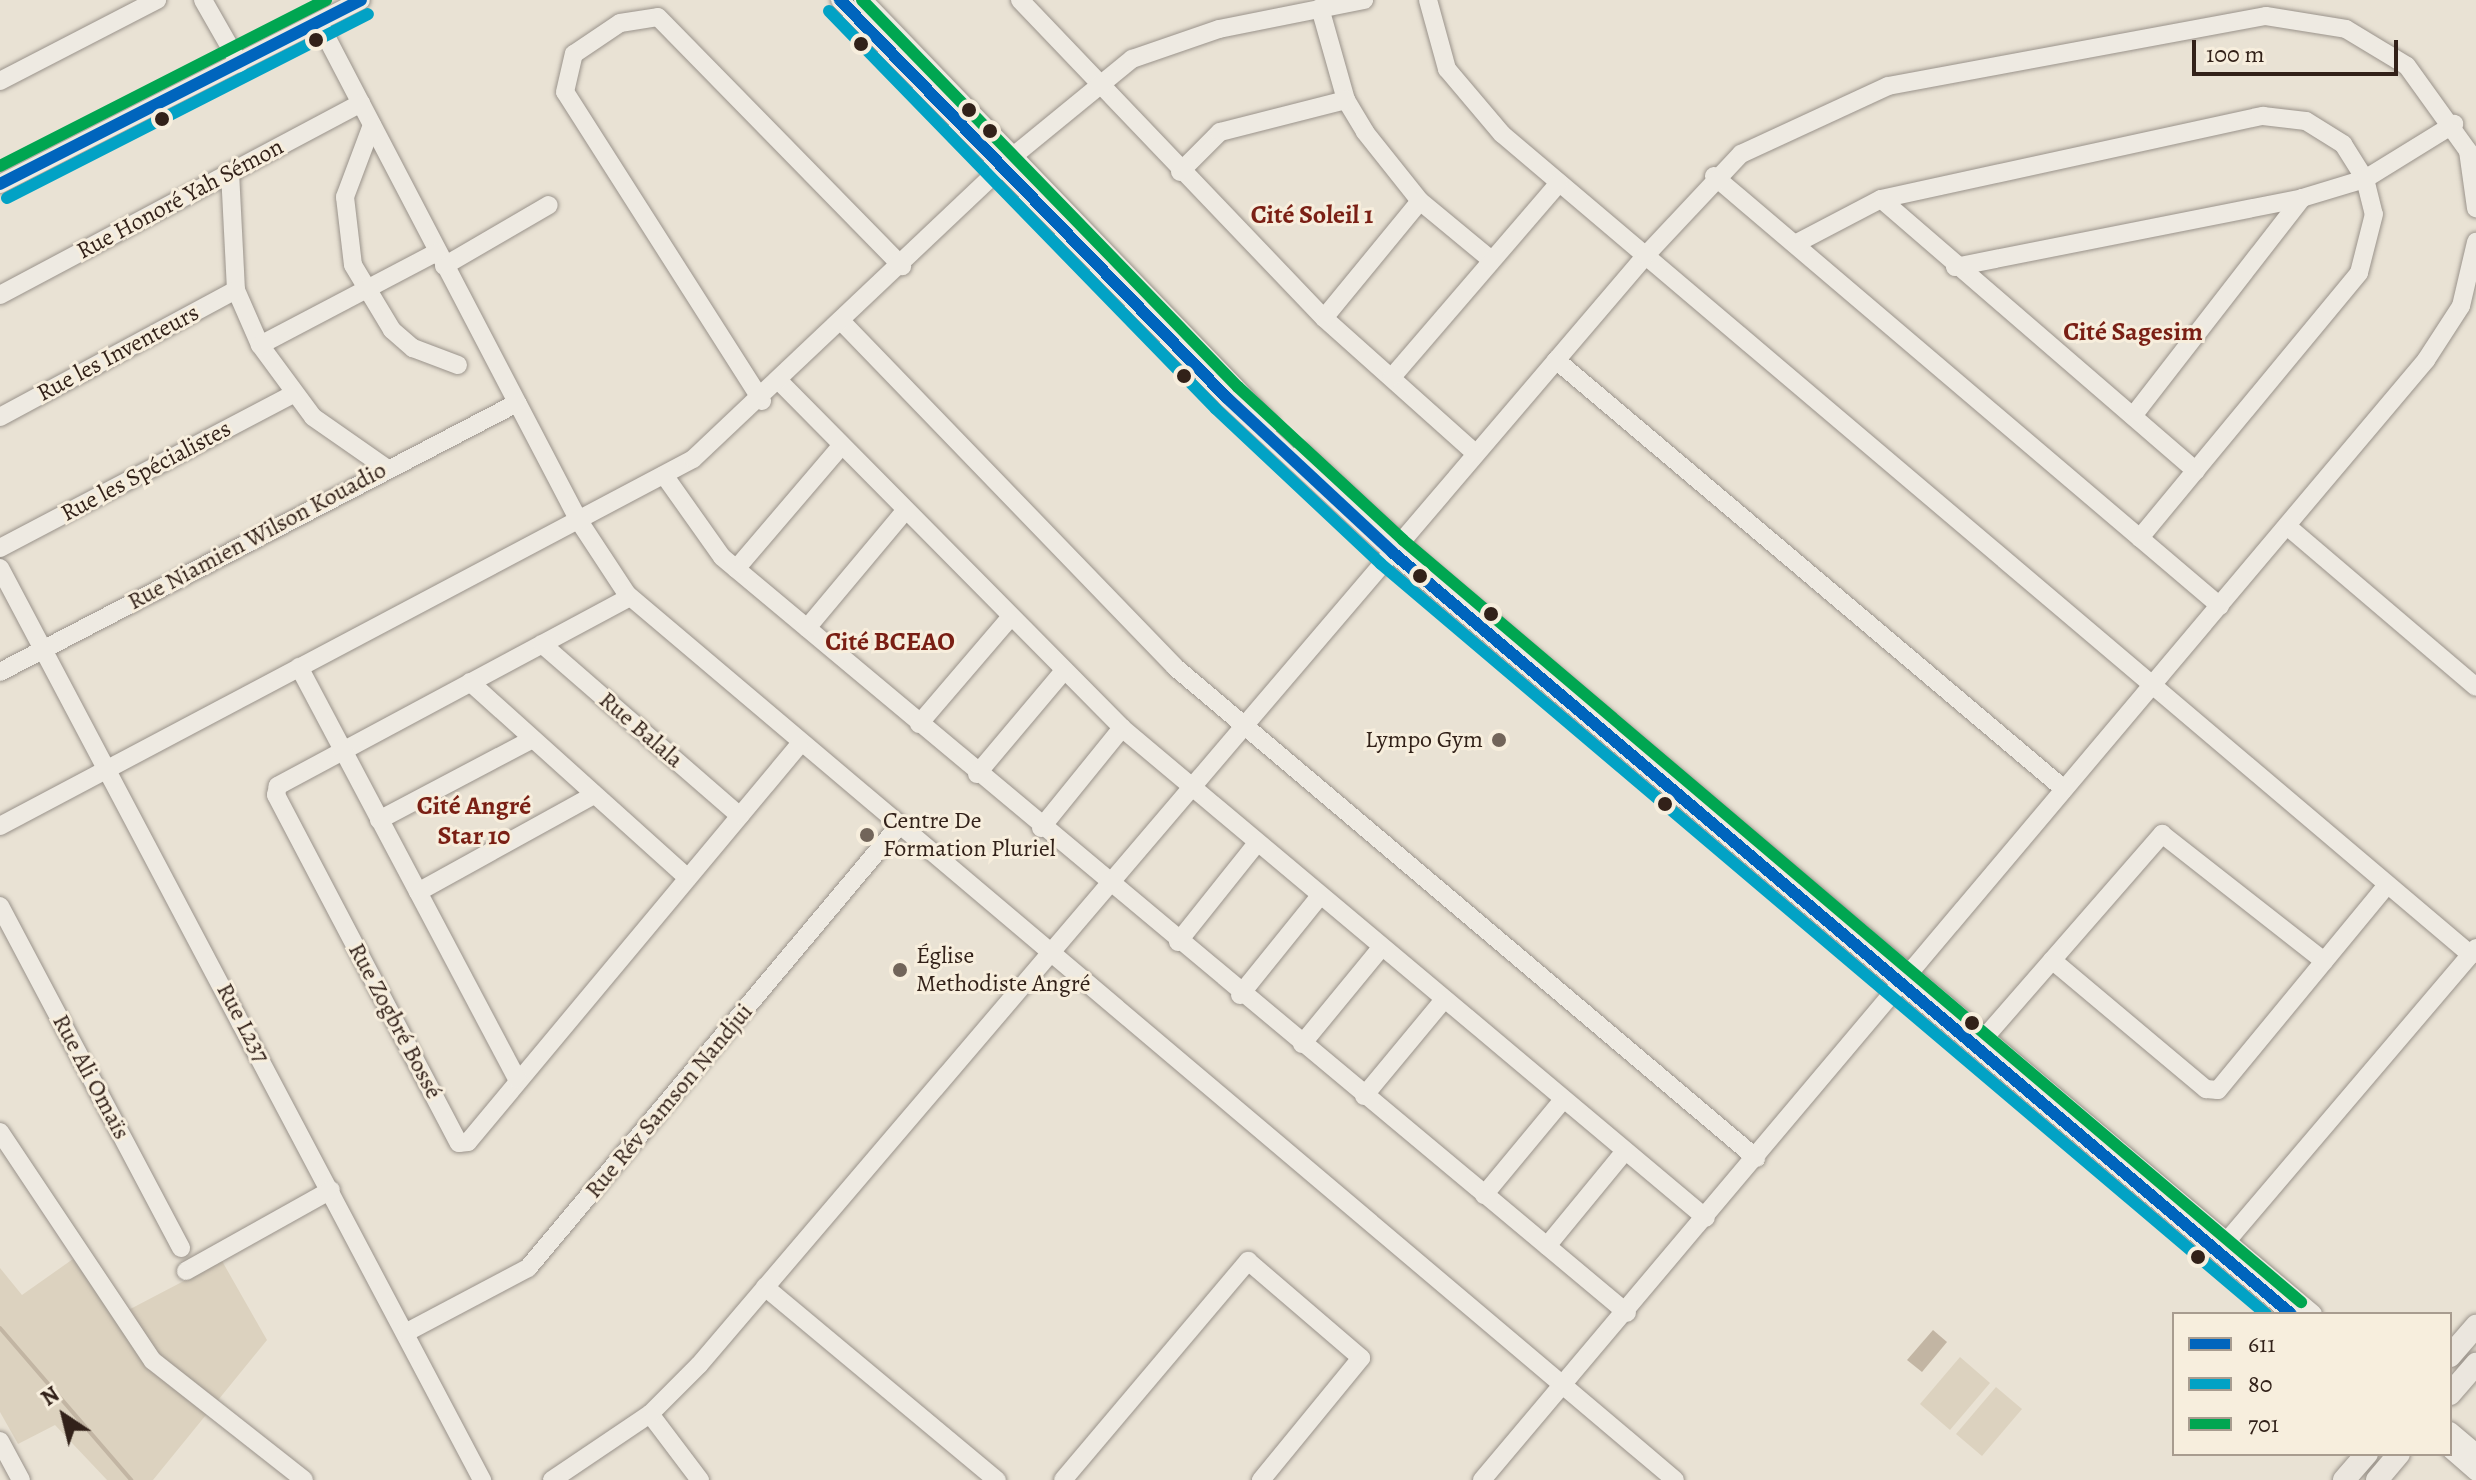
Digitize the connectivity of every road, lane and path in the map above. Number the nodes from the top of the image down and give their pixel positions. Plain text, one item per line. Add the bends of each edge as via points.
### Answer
1 (157, 0) edge
2 (203, 0) edge
3 (361, 0) edge
4 (840, 0) edge
5 (863, 0) edge
6 (1364, 0) edge
7 (1428, 0) edge
8 (1023, 1) edge
9 (1320, 8) junction
10 (319, 23) junction
11 (239, 63) junction
12 (0, 81) edge
13 (1097, 84) junction
14 (1346, 100) junction
15 (361, 103) junction
16 (2454, 124) junction
17 (372, 125) junction
18 (1010, 160) junction
19 (230, 172) junction
20 (1180, 172) junction
21 (1714, 176) junction
22 (2365, 179) junction
23 (1559, 183) junction
24 (0, 184) edge
25 (2302, 198) junction
26 (1881, 199) junction
27 (1420, 201) junction
28 (549, 205) dead end
29 (2476, 208) edge
30 (2476, 242) edge
31 (1795, 244) junction
32 (1646, 255) junction
33 (441, 259) junction
34 (1490, 259) junction
35 (902, 266) junction
36 (1955, 267) junction
37 (236, 290) junction
38 (362, 290) junction
39 (0, 295) edge
40 (1324, 318) junction
41 (843, 323) junction
42 (260, 345) junction
43 (1556, 360) junction
44 (458, 365) dead end
45 (1392, 377) junction
46 (781, 383) junction
47 (293, 394) junction
48 (762, 401) junction
49 (517, 403) junction
50 (2133, 416) junction
51 (0, 417) edge
52 (841, 446) junction
53 (1475, 453) junction
54 (386, 468) junction
55 (2196, 471) junction
56 (664, 475) junction
57 (904, 512) junction
58 (579, 521) junction
59 (2287, 526) junction
60 (2140, 538) junction
61 (1396, 547) junction
62 (0, 548) edge
63 (0, 568) edge
64 (736, 569) junction
65 (630, 597) junction
66 (2220, 606) junction
67 (1009, 619) junction
68 (807, 628) junction
69 (542, 644) junction
70 (43, 649) junction
71 (299, 667) junction
72 (0, 672) edge
73 (1063, 672) junction
74 (470, 682) junction
75 (2150, 687) junction
76 (2476, 687) edge
77 (919, 724) junction
78 (1241, 726) junction
79 (1122, 728) junction
80 (529, 741) junction
81 (799, 745) junction
82 (342, 749) junction
83 (107, 766) junction
84 (977, 774) junction
85 (1191, 786) junction
86 (2064, 789) junction
87 (592, 796) junction
88 (740, 816) junction
89 (379, 820) junction
90 (0, 826) edge
91 (897, 828) junction
92 (1041, 828) junction
93 (1257, 843) junction
94 (688, 878) junction
95 (1108, 885) junction
96 (2387, 885) junction
97 (418, 892) junction
98 (1320, 896) junction
99 (0, 906) edge
100 (1178, 942) junction
101 (1380, 949) junction
102 (2473, 952) edge
103 (1048, 955) junction
104 (2052, 960) junction
105 (2324, 961) junction
106 (1906, 977) junction
107 (1240, 995) junction
108 (1443, 1001) junction
109 (1981, 1042) junction
110 (1302, 1044) junction
111 (518, 1080) junction
112 (1364, 1096) junction
113 (1563, 1100) junction
114 (0, 1132) edge
115 (1625, 1151) junction
116 (1756, 1158) junction
117 (331, 1190) junction
118 (1484, 1195) junction
119 (1706, 1218) junction
120 (2223, 1245) junction
121 (1547, 1246) junction
122 (181, 1248) dead end
123 (186, 1271) dead end
124 (765, 1287) junction
125 (2289, 1312) edge
126 (2310, 1312) edge
127 (1627, 1313) junction
128 (2476, 1326) edge
129 (407, 1332) junction
130 (2452, 1354) edge
131 (2476, 1364) edge
132 (1564, 1388) junction
133 (2452, 1392) edge
134 (650, 1414) junction
135 (2452, 1433) edge
136 (0, 1441) edge
137 (2452, 1451) edge
138 (2476, 1453) edge
139 (2365, 1456) edge
140 (2397, 1456) edge
141 (2476, 1472) edge
142 (21, 1480) edge
143 (304, 1480) edge
144 (482, 1480) edge
145 (552, 1480) edge
146 (700, 1480) edge
147 (997, 1480) edge
148 (1063, 1480) edge
149 (1261, 1480) edge
150 (1482, 1480) edge
151 (1675, 1480) edge
152 (2344, 1480) edge
153 (2377, 1480) edge

1 - 12 street
2 - 11 street
3 - 10 street
4 - 18 street
5 - 18 street
6 - 9 street
7 - 23 street via 1447,69 1472,104
8 - 13 street
9 - 13 street via 1155,49
9 - 14 street
10 - 11 street
10 - 15 street
11 - 24 street
13 - 18 street
13 - 20 street
14 - 20 street via 1220,132
14 - 27 street
15 - 17 street
15 - 19 street, Rue Honoré Yah Sémon
16 - 21 street via 2407,66 2380,47 2346,29 2266,16 1888,86 1787,128
16 - 22 street
16 - 29 street via 2468,151
17 - 33 street
17 - 38 street via 353,164 343,213
18 - 35 street
18 - 61 street via 1227,398
19 - 37 street
19 - 39 street, Rue Honoré Yah Sémon
20 - 40 street
21 - 31 street
21 - 32 street
22 - 25 street
22 - 26 street via 2326,131 2263,116
22 - 55 street via 2374,214 2359,273
23 - 32 street
23 - 34 street
25 - 36 street
25 - 50 street
26 - 31 street
26 - 36 street
27 - 34 street
27 - 40 street
28 - 33 street
30 - 59 street via 2461,306 2426,360
31 - 60 street
32 - 43 street
32 - 75 street
33 - 38 street
33 - 49 street
34 - 45 street
35 - 41 street
35 - 48 street via 658,17 620,23 574,54 565,92
36 - 50 street
37 - 42 street
37 - 51 street, Rue les Inventeurs
38 - 42 street
38 - 44 street via 413,348
40 - 45 street
41 - 46 street
41 - 78 street via 1049,544
42 - 47 street
43 - 53 street
43 - 86 street
45 - 53 street
46 - 48 street
46 - 52 street
47 - 54 street via 338,437
47 - 62 street, Rue les Spécialistes
48 - 56 street
49 - 54 street, Rue Niamien Wilson Kouadio
49 - 58 street
50 - 55 street
52 - 57 street
52 - 64 street
53 - 61 street
54 - 70 street, Rue Niamien Wilson Kouadio
55 - 60 street
56 - 58 street
56 - 64 street
57 - 67 street
57 - 68 street
58 - 65 street
58 - 71 street
59 - 66 street
59 - 76 street
60 - 66 street
61 - 78 street
61 - 106 street
63 - 70 street, Rue L237
64 - 68 street
65 - 69 street, Rue Zogbré Bossé
65 - 81 street
66 - 75 street
67 - 73 street
67 - 77 street
68 - 77 street
69 - 74 street, Rue Zogbré Bossé
69 - 88 street, Rue Balala
70 - 72 street, Rue Niamien Wilson Kouadio
70 - 83 street, Rue L237
71 - 82 street
71 - 83 street
73 - 79 street
73 - 84 street
74 - 80 street
74 - 82 street, Rue Zogbré Bossé
75 - 86 street
75 - 96 street
77 - 84 street
78 - 85 street
78 - 116 street via 1363,820
79 - 85 street
79 - 92 street
80 - 87 street
80 - 89 street
81 - 88 street, Rue Zogbré Bossé
81 - 91 street
82 - 89 street
82 - 111 street, Rue Zogbré Bossé via 283,780 276,795 459,1143
83 - 90 street
83 - 117 street, Rue L237
84 - 92 street
85 - 93 street
85 - 95 street
86 - 106 street
87 - 94 street
87 - 97 street
88 - 94 street, Rue Zogbré Bossé
89 - 97 street
91 - 103 street
91 - 129 street, Rue Rév Samson Nandjui via 528,1268
92 - 95 street
93 - 98 street
93 - 100 street
94 - 111 street, Rue Zogbré Bossé
95 - 100 street
95 - 103 street
96 - 102 street
96 - 105 street
97 - 111 street
98 - 101 street
98 - 107 street
99 - 122 street, Rue Ali Omaïs
100 - 107 street
101 - 108 street
101 - 110 street
102 - 120 street
103 - 124 street
103 - 132 street
104 - 105 street via 2162,834
104 - 105 street via 2206,1089 2218,1090
104 - 109 street
106 - 109 street
106 - 116 street
107 - 110 street
108 - 112 street
108 - 113 street
109 - 120 street
110 - 112 street
112 - 118 street
113 - 115 street
113 - 118 street
114 - 143 street via 153,1361
115 - 119 street
115 - 121 street
116 - 119 street
117 - 123 street
117 - 129 street, Rue L237
118 - 121 street
119 - 127 street
120 - 125 street
120 - 126 street
121 - 127 street
124 - 134 street
124 - 147 street
127 - 132 street
128 - 130 main road
129 - 144 street, Rue L237
131 - 133 main road
132 - 150 street
132 - 151 street
134 - 145 street
134 - 146 street
135 - 138 street
136 - 142 street
137 - 141 street
139 - 152 main road
140 - 153 main road
148 - 149 street via 1248,1261 1361,1358

